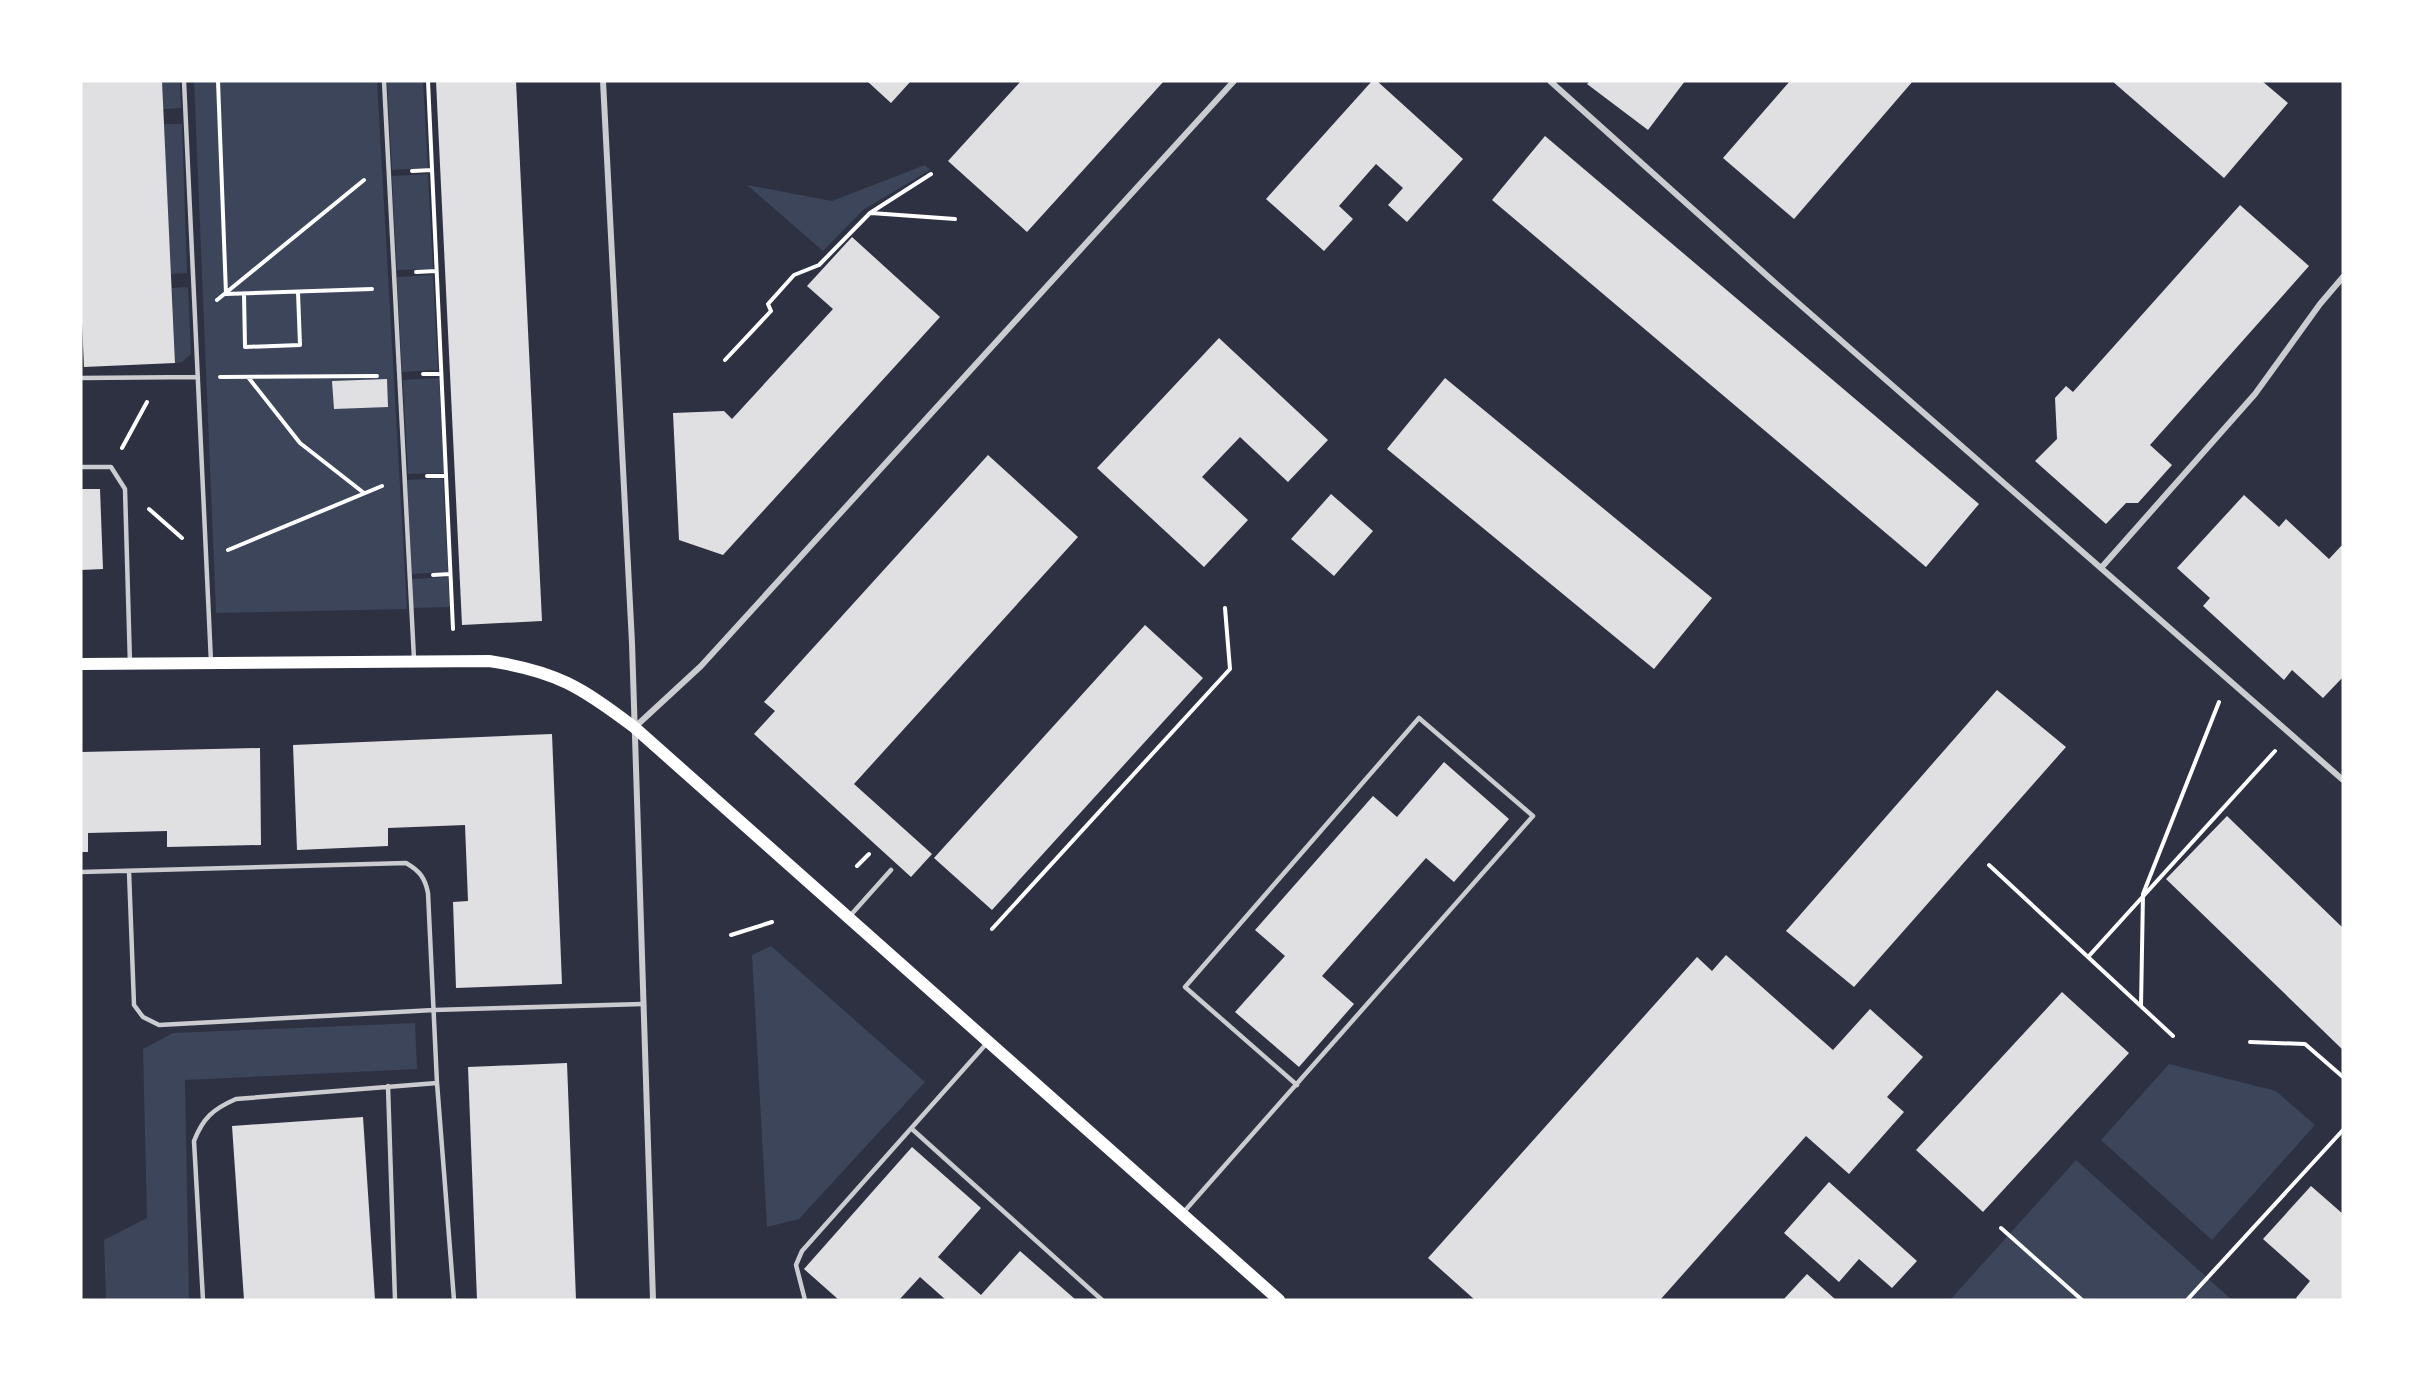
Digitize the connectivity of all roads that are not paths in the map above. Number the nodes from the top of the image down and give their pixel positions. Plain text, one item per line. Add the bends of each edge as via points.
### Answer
1 (184, 81) edge
2 (384, 81) edge
3 (603, 81) edge
4 (1234, 81) edge
5 (1550, 81) edge
6 (2343, 277) edge
7 (198, 376) junction
8 (81, 378) edge
9 (81, 467) edge
10 (2101, 568) junction
11 (415, 661) junction
12 (211, 662) junction
13 (81, 664) edge
14 (130, 664) junction
15 (634, 728) junction
16 (2343, 780) edge
17 (891, 870) dead end
18 (129, 871) junction
19 (81, 872) edge
20 (849, 917) junction
21 (643, 1004) junction
22 (434, 1010) junction
23 (988, 1042) junction
24 (437, 1083) junction
25 (1297, 1085) junction
26 (388, 1086) junction
27 (912, 1129) junction
28 (1182, 1214) junction
29 (203, 1300) edge
30 (395, 1300) edge
31 (454, 1300) edge
32 (653, 1300) edge
33 (805, 1300) edge
34 (1102, 1300) edge
35 (1279, 1300) edge

1 - 7 lane
2 - 11 lane
3 - 15 street
4 - 15 street via 701,666
5 - 10 street
6 - 10 street via 2255,394
7 - 8 lane
7 - 12 lane
9 - 14 lane via 111,466 125,489
10 - 16 street
11 - 12 main road
11 - 15 main road via 489,661 527,667 559,677
12 - 14 main road
13 - 14 main road
15 - 20 main road
15 - 21 street
17 - 20 lane
18 - 19 lane
18 - 22 lane via 406,863 419,870 428,893
18 - 22 lane via 134,1005 143,1017 159,1025
20 - 23 main road
21 - 22 lane
21 - 32 street
22 - 24 lane
23 - 27 lane
23 - 28 main road
24 - 26 lane
24 - 31 lane
25 - 25 lane via 1185,987 1419,718 1533,816
25 - 28 lane
26 - 29 lane via 236,1099 202,1120 194,1141
26 - 30 lane
27 - 33 lane via 802,1251 796,1265
27 - 34 lane
28 - 35 main road

